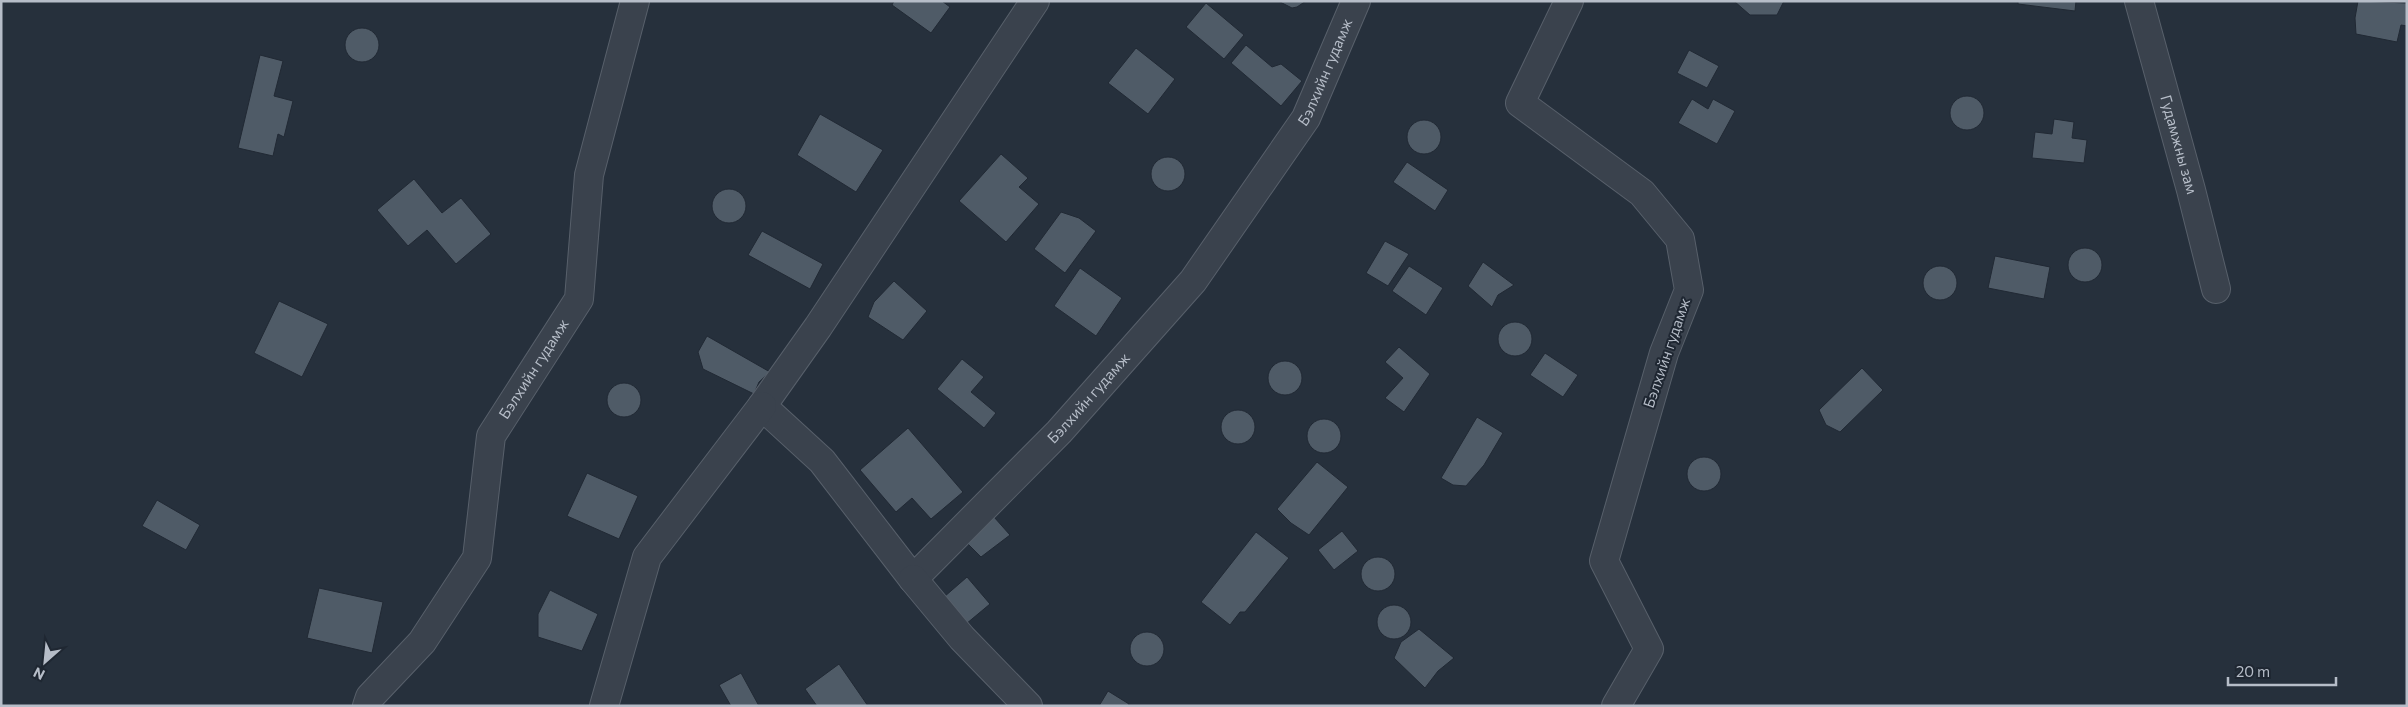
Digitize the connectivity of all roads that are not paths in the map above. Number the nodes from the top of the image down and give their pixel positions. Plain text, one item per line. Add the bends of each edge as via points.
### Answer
1 (635, 1) edge
2 (1035, 1) edge
3 (1356, 1) edge
4 (1569, 1) edge
5 (2139, 1) edge
6 (2216, 289) dead end
7 (762, 406) junction
8 (913, 579) junction
9 (367, 706) edge
10 (604, 706) edge
11 (1028, 706) edge
12 (1616, 706) edge

1 - 9 street, Бэлхийн гудамж via 589,175 579,299 491,436 477,558 422,642 370,697
2 - 7 street
3 - 8 street, Бэлхийн гудамж via 1306,118 1193,281 1059,432
4 - 12 street, Бэлхийн гудамж via 1520,103 1642,193 1680,240 1689,290 1664,353 1604,561 1649,649
5 - 6 street, Гудамжны зам
7 - 8 street via 822,460
7 - 10 street via 648,557
8 - 11 street via 962,638

